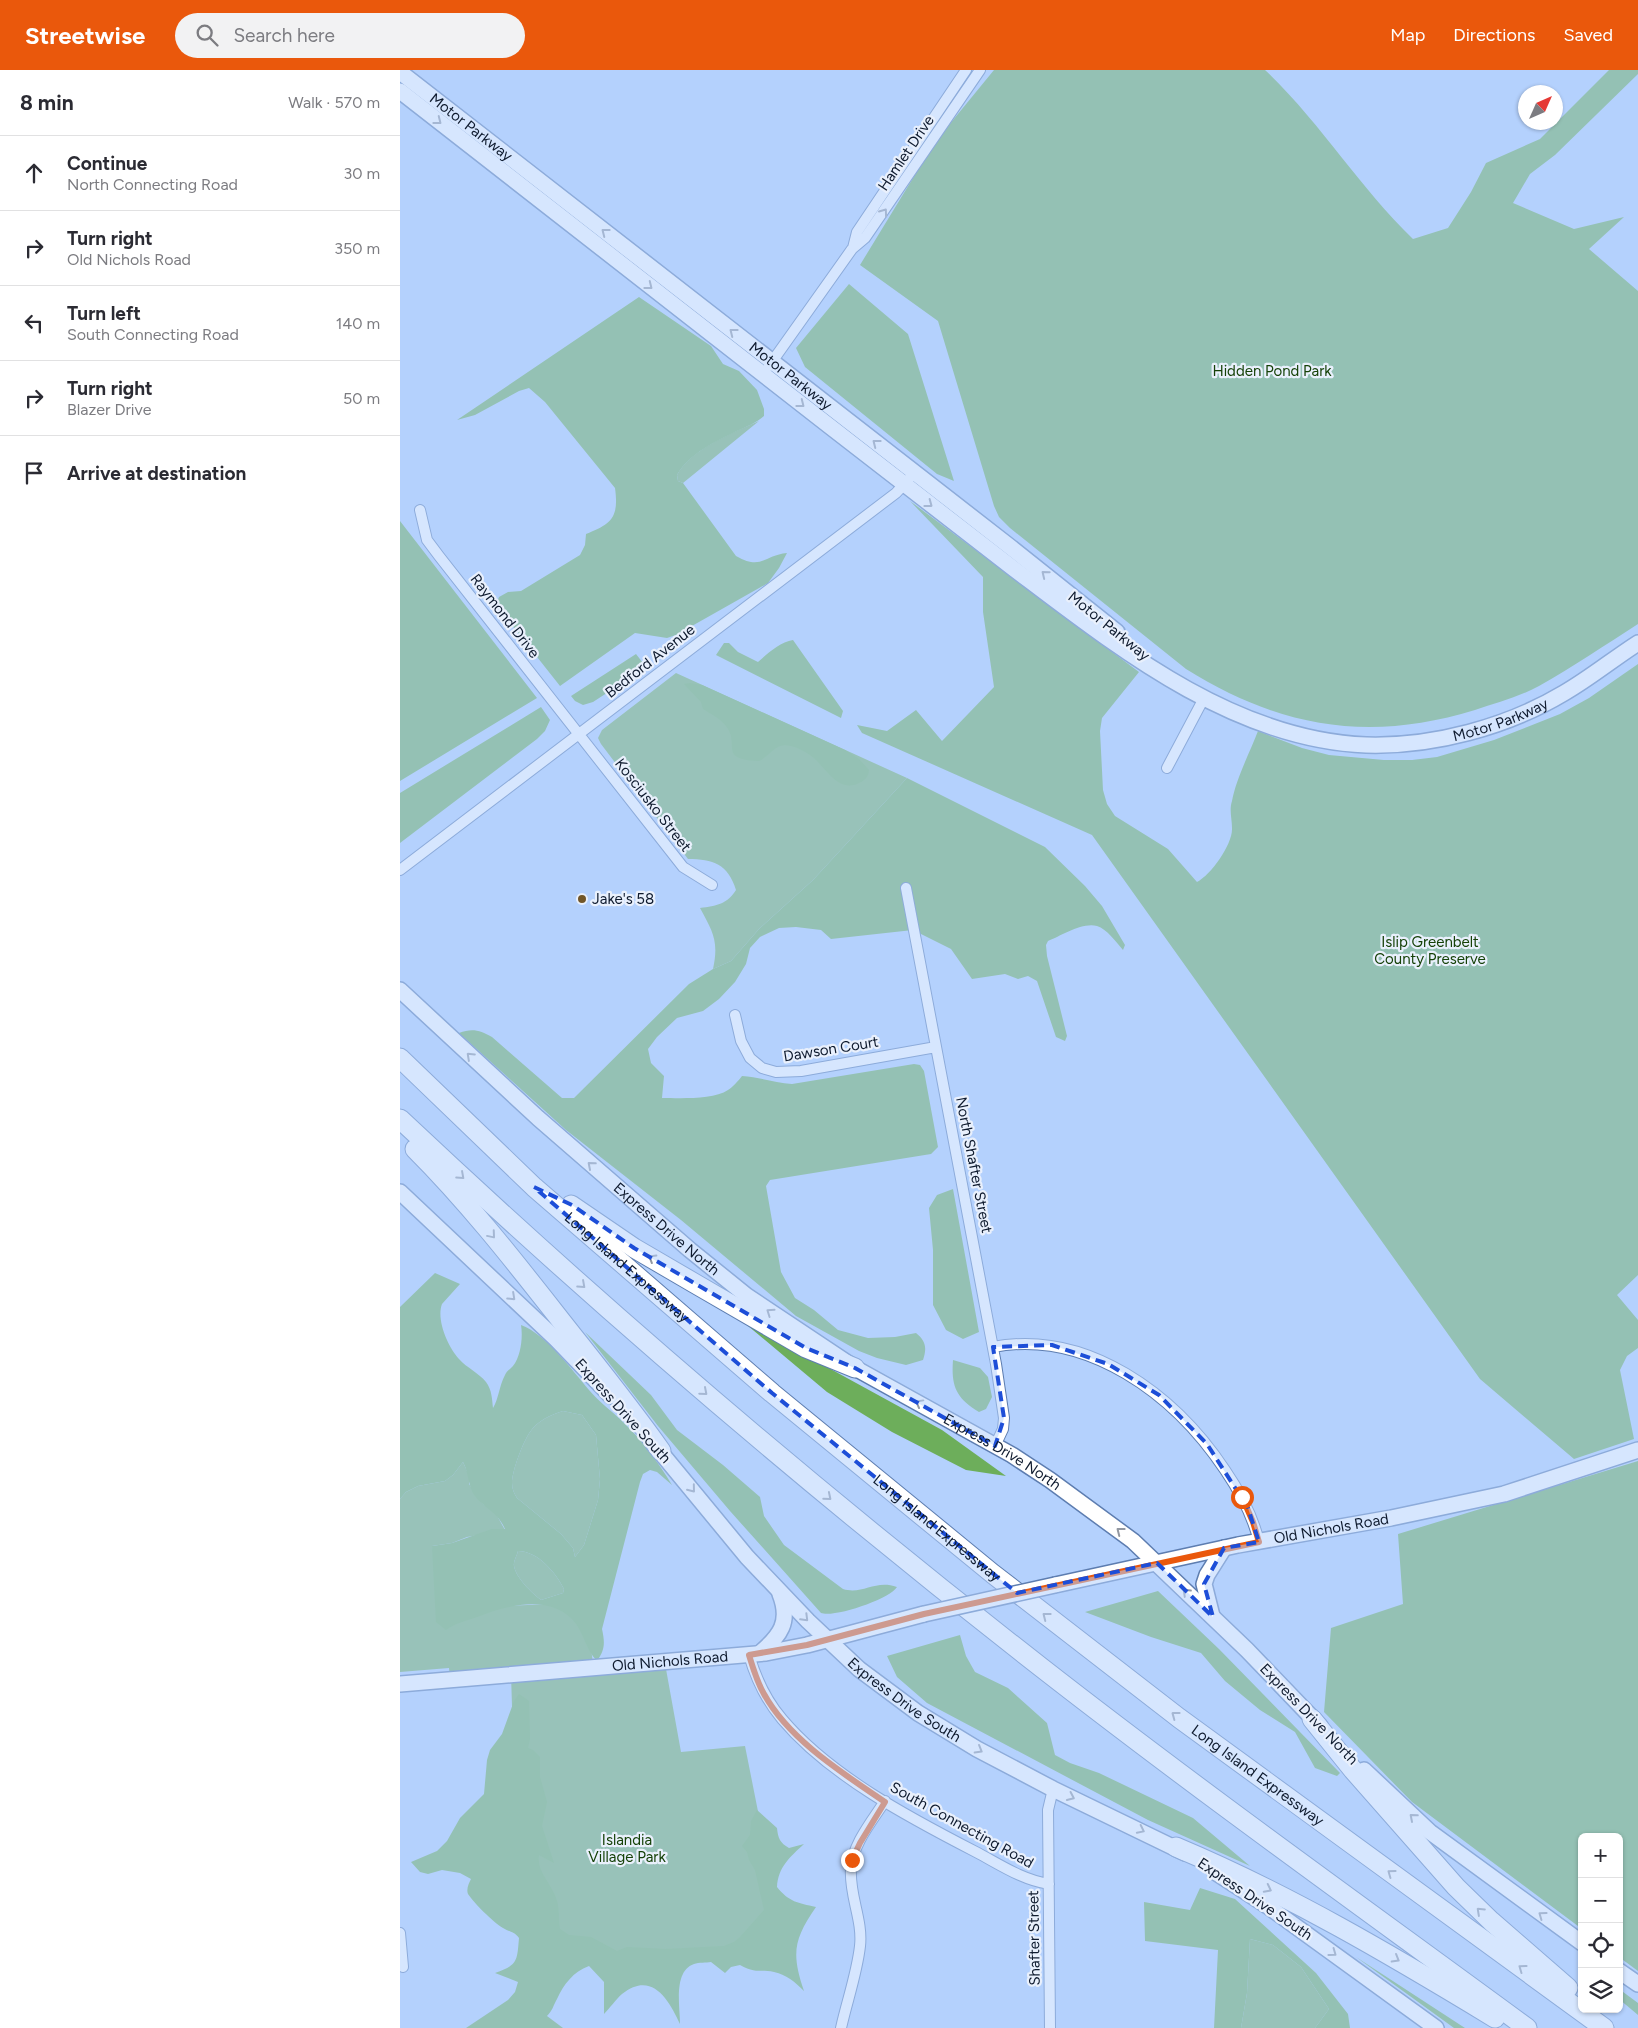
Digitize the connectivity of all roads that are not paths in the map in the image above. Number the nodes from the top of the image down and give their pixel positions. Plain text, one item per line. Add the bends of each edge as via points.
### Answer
1 (966, 70) edge
2 (980, 70) edge
3 (400, 72) edge
4 (400, 91) edge
5 (852, 248) junction
6 (772, 362) junction
7 (762, 374) junction
8 (910, 479) junction
9 (420, 510) dead end
10 (1638, 643) edge
11 (1204, 698) junction
12 (579, 735) junction
13 (1167, 768) dead end
14 (400, 870) edge
15 (712, 885) dead end
16 (906, 888) dead end
17 (400, 990) edge
18 (735, 1015) dead end
19 (936, 1047) junction
20 (400, 1058) edge
21 (400, 1119) edge
22 (400, 1134) edge
23 (534, 1187) junction
24 (400, 1192) edge
25 (993, 1346) junction
26 (855, 1368) junction
27 (996, 1446) junction
28 (1638, 1450) edge
29 (661, 1452) junction
30 (1259, 1542) junction
31 (1224, 1548) junction
32 (1157, 1563) junction
33 (778, 1591) junction
34 (1212, 1617) junction
35 (827, 1640) junction
36 (754, 1654) junction
37 (400, 1684) edge
38 (1312, 1718) junction
39 (1053, 1789) junction
40 (885, 1802) junction
41 (1176, 1847) junction
42 (1048, 1884) junction
43 (400, 1933) edge
44 (1578, 1941) edge
45 (403, 1967) dead end
46 (1623, 1974) edge
47 (1638, 1984) edge
48 (1578, 1997) edge
49 (1594, 2013) edge
50 (841, 2028) edge
51 (1050, 2028) edge
52 (1436, 2028) edge
53 (1513, 2028) edge
54 (1527, 2028) edge
55 (1604, 2028) edge
56 (1610, 2028) edge

1 - 5 street, Hamlet Drive via 857,232
5 -> 2 street, Hamlet Drive via 870,232
6 -> 3 main road, Motor Parkway
4 -> 7 main road, Motor Parkway
5 - 6 street, Hamlet Drive
6 - 7 street, Hamlet Drive
8 -> 6 main road, Motor Parkway
7 -> 8 main road, Motor Parkway
8 - 11 main road, Motor Parkway via 1056,600 1146,664
8 - 12 street, Bedford Avenue
9 - 12 street, Raymond Drive via 427,540
10 - 11 main road, Motor Parkway via 1565,692 1529,711 1472,731 1412,743 1366,745 1316,739 1269,726
11 - 13 street
12 - 14 street, Bedford Avenue
12 - 15 street, Kosciusko Street via 683,867
16 - 19 street, North Shafter Street
26 -> 17 main road, Express Drive North via 776,1317 717,1273 538,1118
18 - 19 street, Dawson Court via 750,1058 762,1068 776,1072 800,1071
19 - 25 street, North Shafter Street
20 - 23 highway, Long Island Expressway
21 -> 54 highway via 587,1290 860,1524 1107,1718
22 -> 29 highway via 508,1254
26 -> 23 highway via 806,1348 641,1252 572,1205
55 -> 23 highway, Long Island Expressway via 1179,1718 1000,1580 772,1393
24 -> 29 main road, Express Drive South via 556,1339
25 - 27 street, North Shafter Street via 1004,1418
25 - 30 street via 1013,1343 1052,1345 1108,1364 1144,1384 1177,1412 1218,1458 1248,1508
27 -> 26 main road, Express Drive North
32 -> 27 main road, Express Drive North via 1090,1507
28 - 30 main road, Old Nichols Road via 1504,1494
29 -> 33 main road, Express Drive South
30 - 31 main road, Old Nichols Road
31 - 32 main road, Old Nichols Road
31 - 34 main road via 1204,1584
34 -> 32 main road, Express Drive North
32 - 35 main road, Old Nichols Road, bridge via 924,1614
33 -> 35 main road, Express Drive South
33 - 36 main road via 785,1610 784,1623 776,1637
34 - 38 main road, Express Drive North
35 - 36 main road, Old Nichols Road
35 -> 39 main road, Express Drive South via 859,1669 936,1724
36 - 37 main road, Old Nichols Road
36 - 40 street, South Connecting Road via 759,1684 788,1726 834,1766
44 -> 38 main road, Express Drive North via 1430,1832
48 -> 38 highway via 1456,1887 1353,1770
39 -> 41 main road, Express Drive South
39 - 42 street, Shafter Street via 1048,1810
40 - 42 street, South Connecting Road via 1022,1876
40 - 50 street via 852,1860 860,1945
41 -> 52 main road, Express Drive South via 1269,1906
41 -> 53 highway via 1234,1871 1339,1926
42 - 51 street, Shafter Street
43 - 45 street
46 - 47 main road
49 - 56 highway

